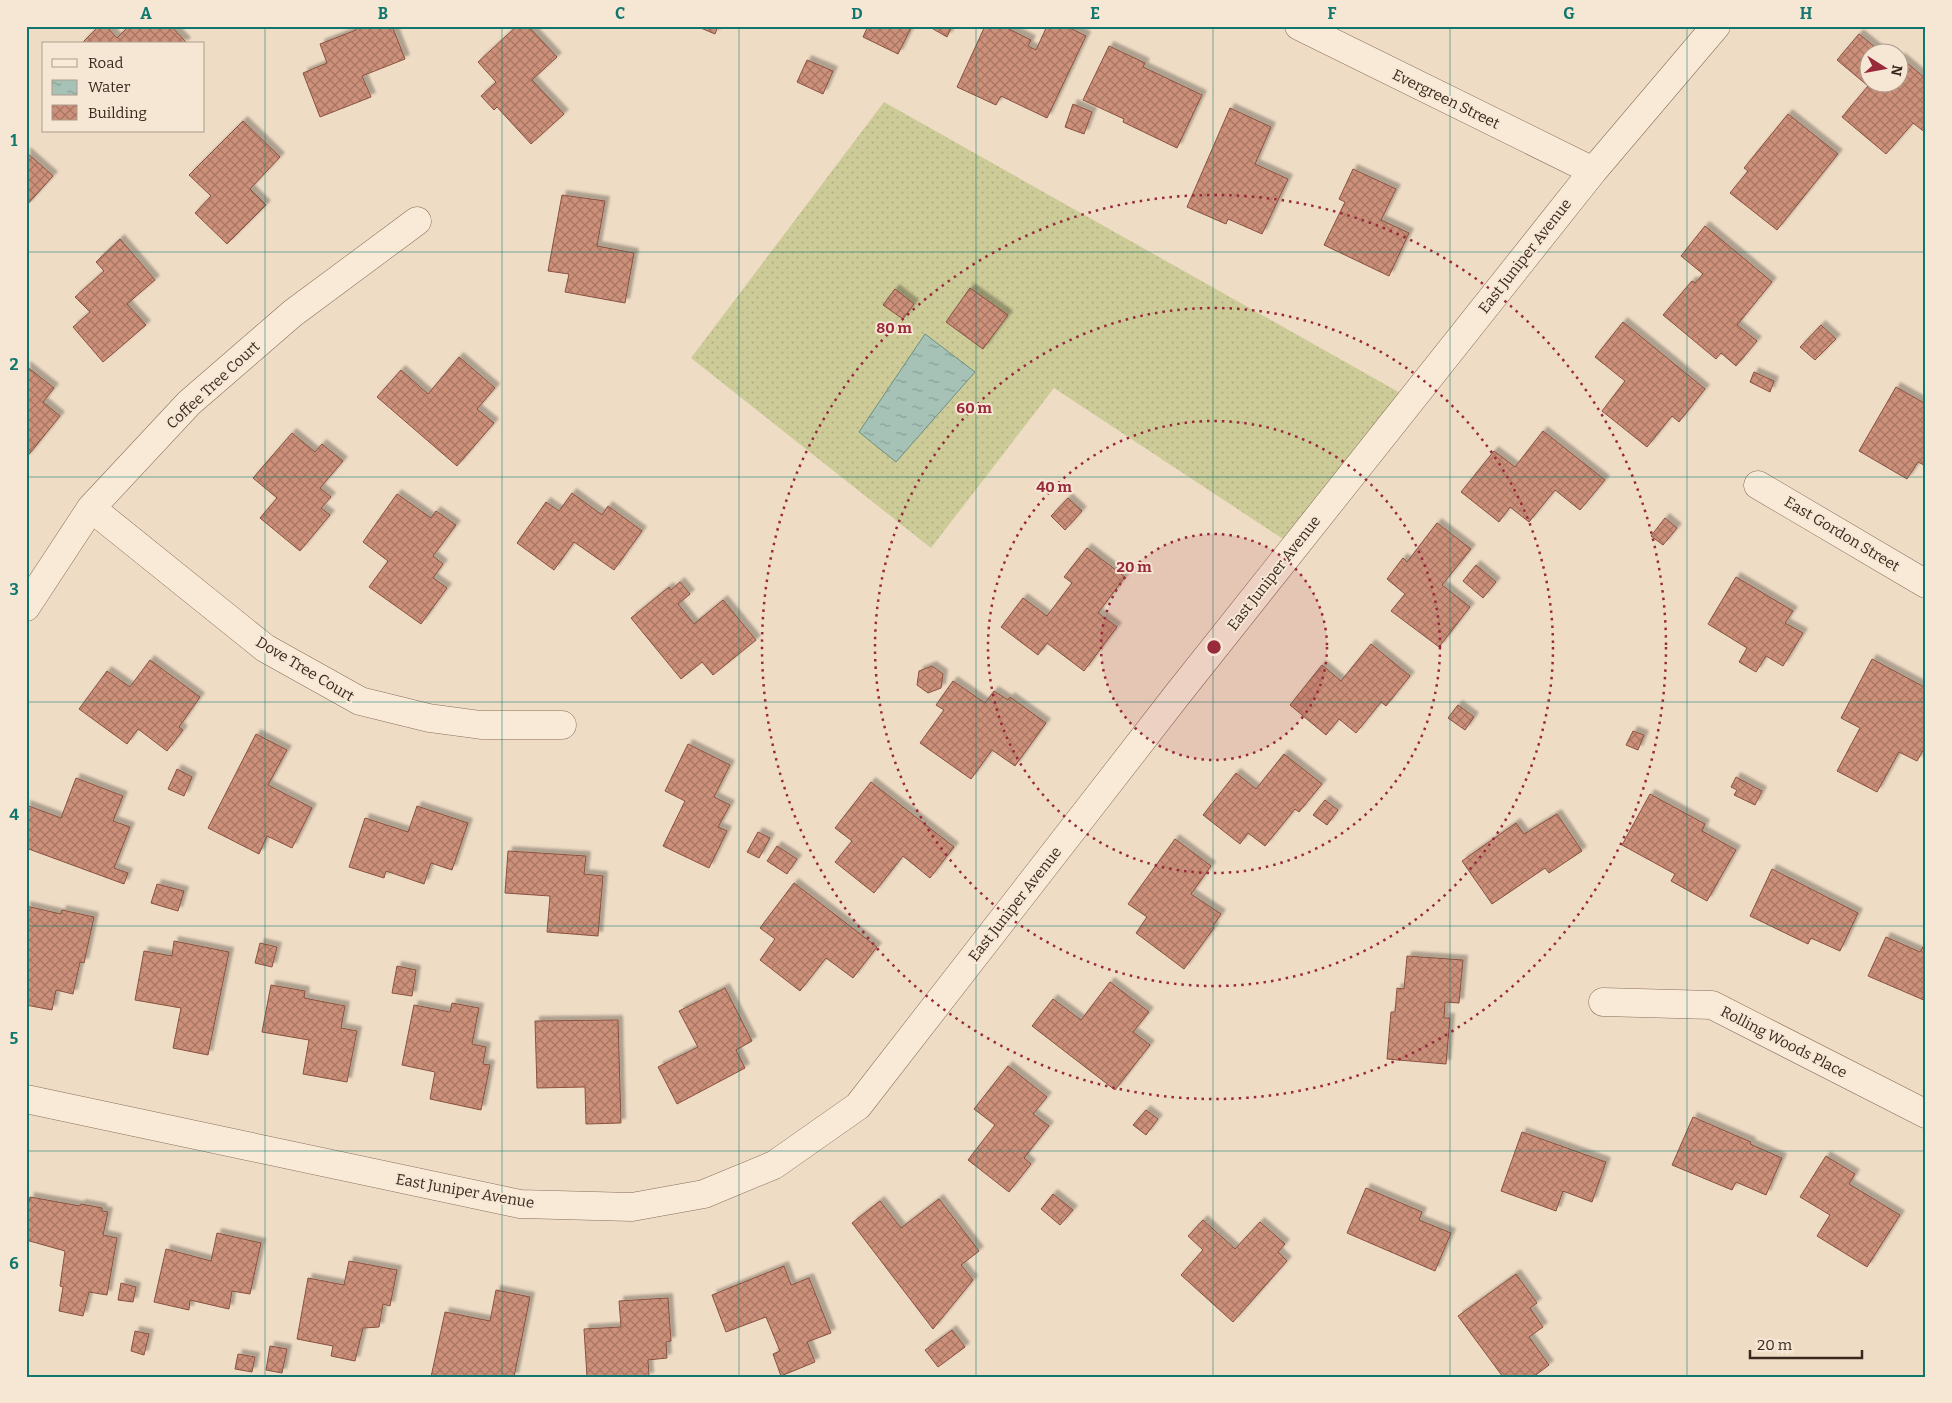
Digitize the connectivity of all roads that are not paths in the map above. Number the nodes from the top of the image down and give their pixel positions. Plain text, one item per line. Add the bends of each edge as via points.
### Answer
1 (1299, 26) edge
2 (1716, 26) edge
3 (1593, 171) junction
4 (417, 222) dead end
5 (1758, 484) dead end
6 (91, 508) junction
7 (1926, 584) edge
8 (26, 607) edge
9 (562, 725) dead end
10 (1603, 1002) dead end
11 (26, 1099) edge
12 (1926, 1114) edge

1 - 3 street, Evergreen Street
2 - 3 street, East Juniper Avenue
3 - 11 street, East Juniper Avenue via 1177,695 858,1106 774,1165 704,1194 632,1207 520,1204
4 - 6 street, Coffee Tree Court via 293,313 189,403
5 - 7 street, East Gordon Street
6 - 8 street, Coffee Tree Court
6 - 9 street, Dove Tree Court via 265,648 360,701 429,718 481,725
10 - 12 street, Rolling Woods Place via 1712,1005

